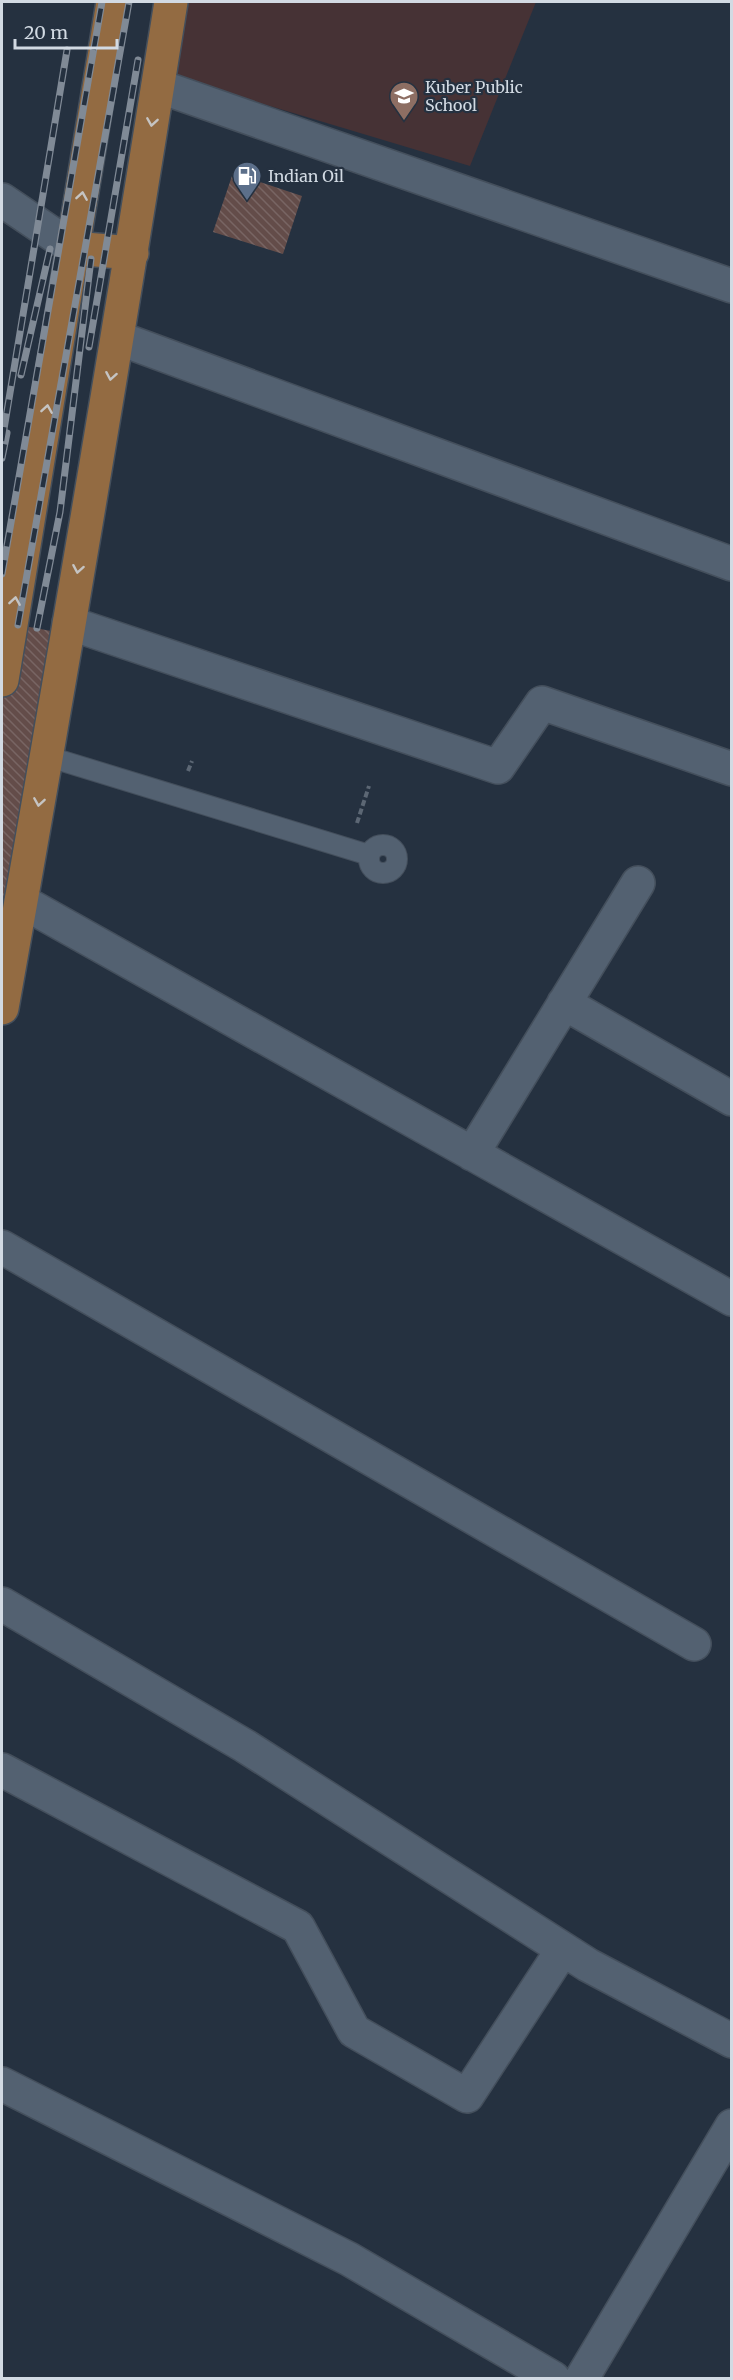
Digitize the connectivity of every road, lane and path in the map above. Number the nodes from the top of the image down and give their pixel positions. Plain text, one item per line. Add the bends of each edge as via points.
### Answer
1 (113, 2) edge
2 (171, 2) edge
3 (158, 86) junction
4 (2, 200) edge
5 (73, 248) junction
6 (132, 253) junction
7 (732, 286) edge
8 (118, 338) junction
9 (732, 564) edge
10 (69, 623) junction
11 (2, 680) edge
12 (46, 756) junction
13 (732, 769) edge
14 (369, 786) dead end
15 (348, 849) junction
16 (369, 855) dead end
17 (638, 884) dead end
18 (21, 901) junction
19 (564, 1003) junction
20 (2, 1008) edge
21 (732, 1099) edge
22 (472, 1154) junction
23 (2, 1247) edge
24 (732, 1299) edge
25 (2, 1604) edge
26 (694, 1644) dead end
27 (2, 1770) edge
28 (563, 1949) junction
29 (732, 2041) edge
30 (2, 2084) edge
31 (732, 2126) edge
32 (553, 2379) edge
33 (582, 2379) edge

5 -> 1 main road
2 - 3 main road
3 -> 6 main road
3 - 7 street
4 - 5 street
5 - 6 main road
11 -> 5 main road
6 - 8 main road
8 - 9 street
8 -> 10 main road
10 - 12 main road
10 - 13 street via 498,767 542,703
12 - 15 lane
12 -> 18 main road
14 - 15 path
15 - 16 lane
17 - 19 street
18 - 20 main road
18 - 22 street
19 - 21 street
19 - 22 street
22 - 24 street
23 - 26 street
25 - 28 street via 245,1746
27 - 28 street via 298,1927 354,2031 467,2096
28 - 29 street
30 - 32 street via 349,2259
31 - 33 street

